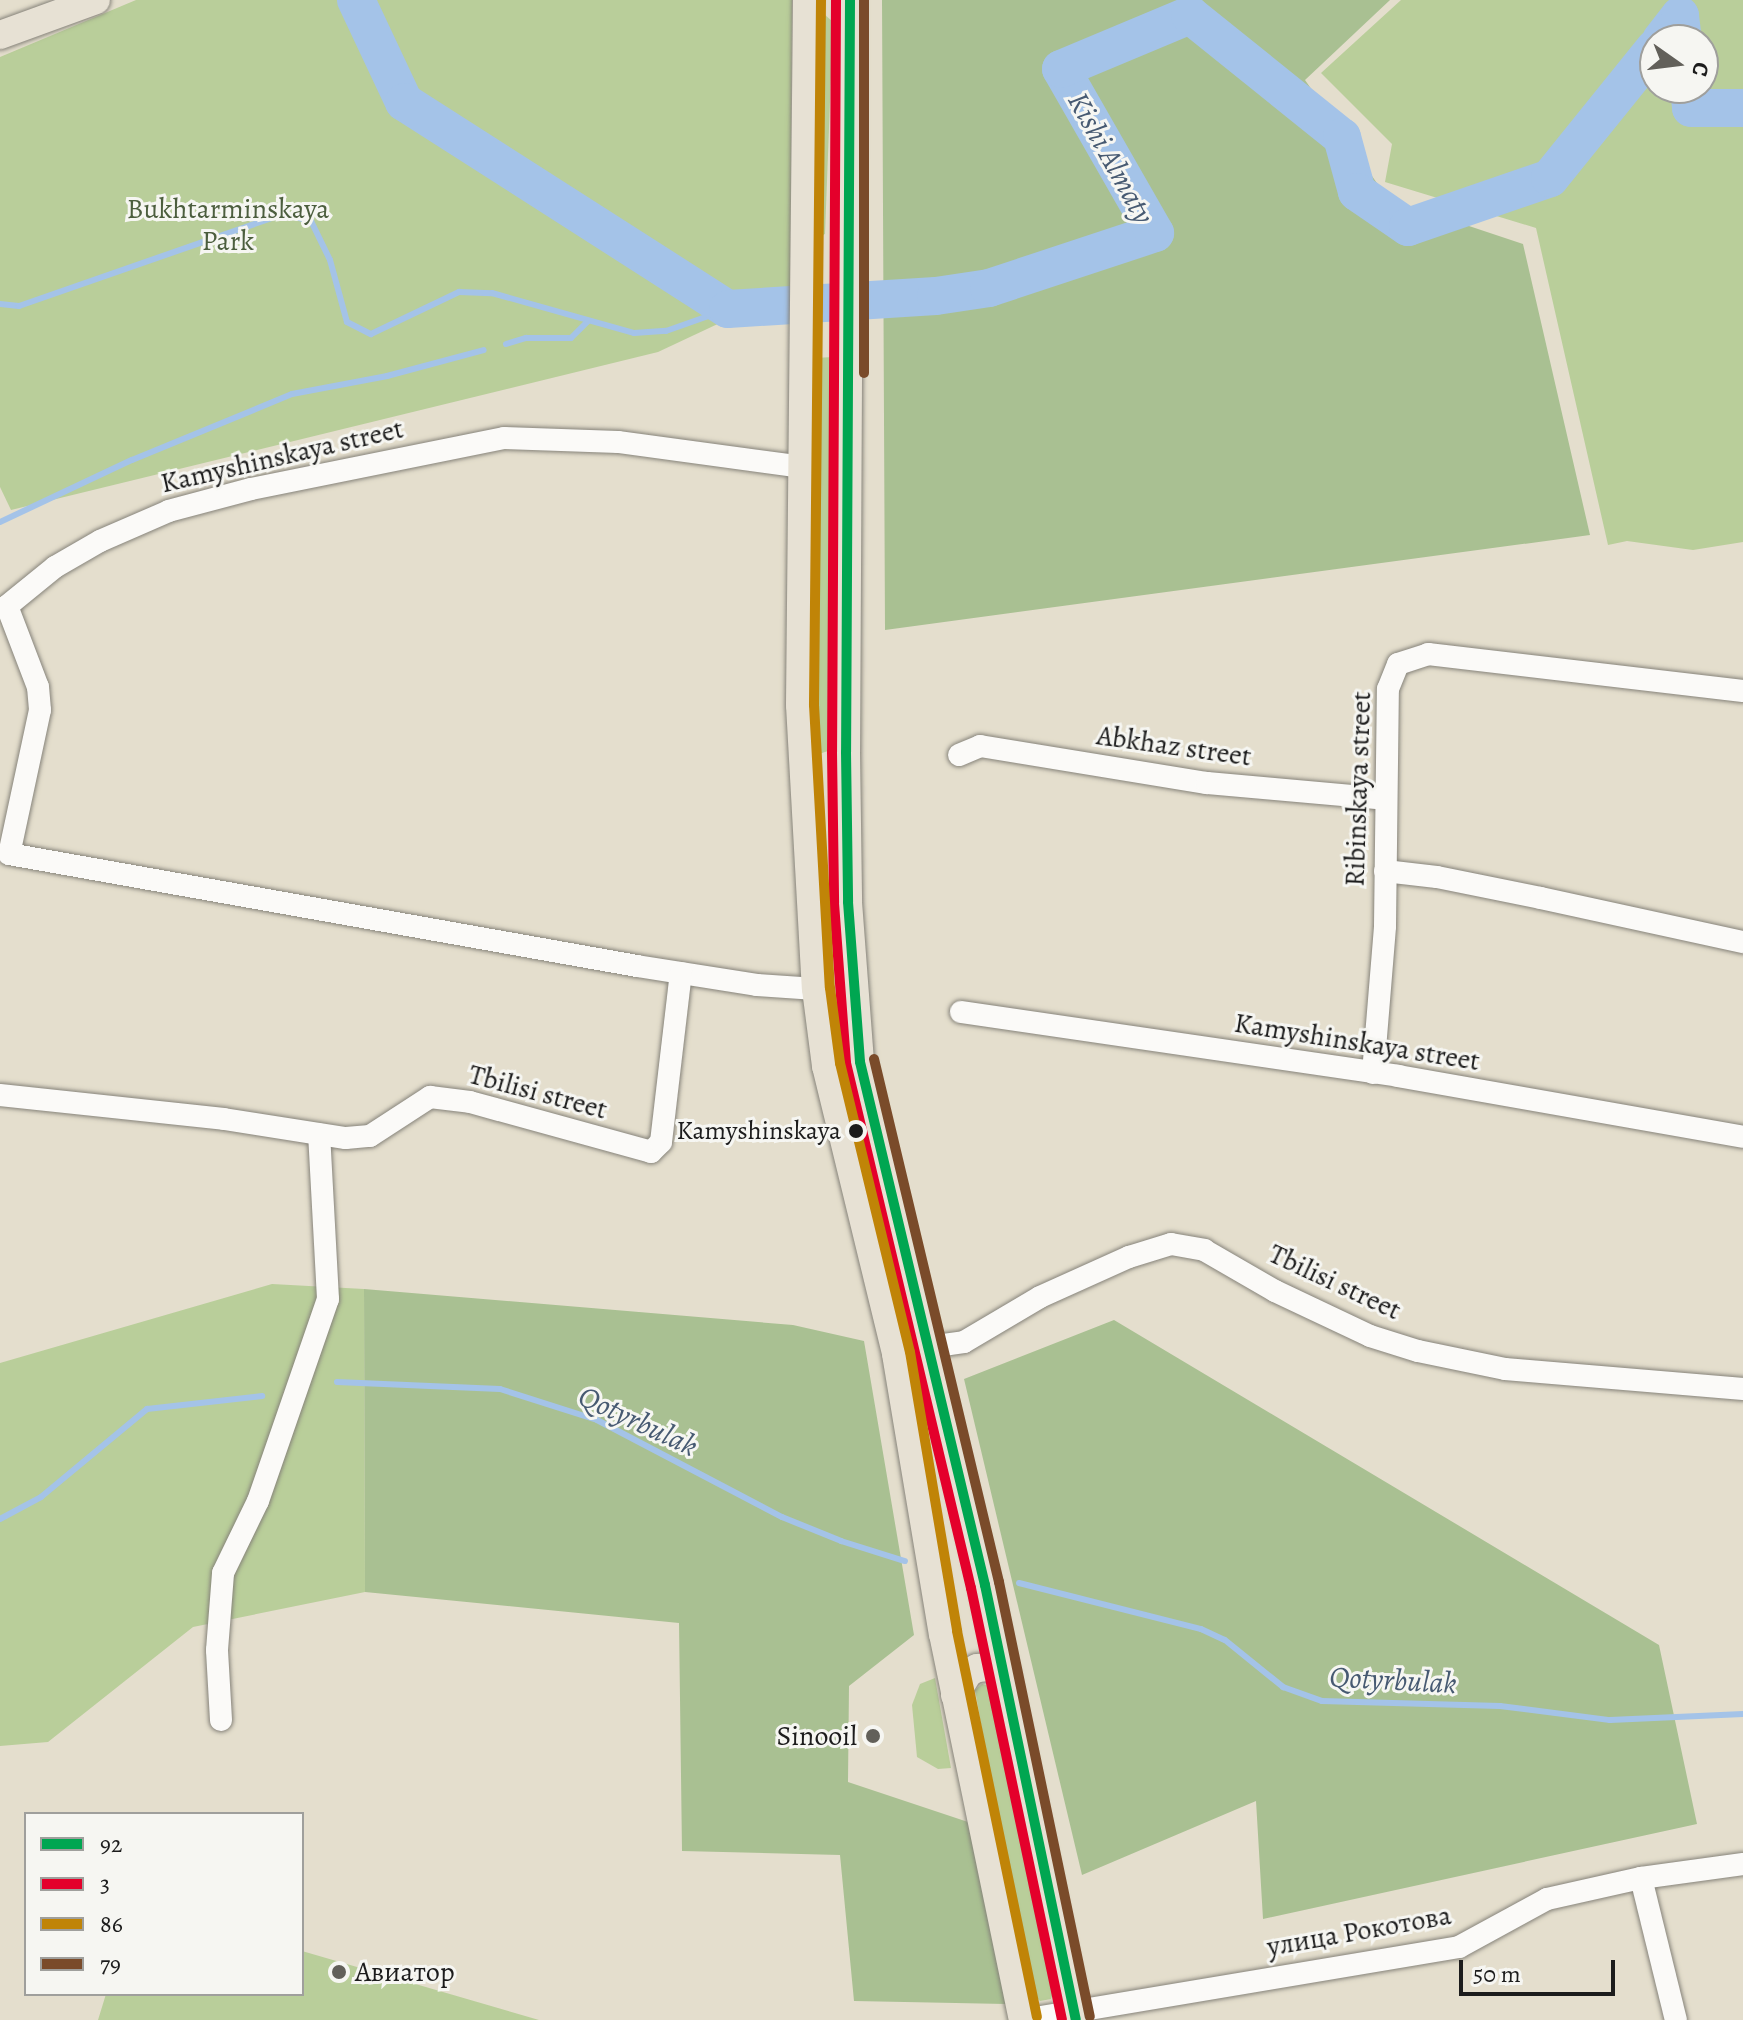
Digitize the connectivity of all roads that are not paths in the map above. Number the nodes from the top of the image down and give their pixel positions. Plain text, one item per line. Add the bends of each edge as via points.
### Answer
1 (96, 0) edge
2 (807, 0) edge
3 (850, 0) edge
4 (0, 35) edge
5 (803, 467) junction
6 (1743, 691) edge
7 (959, 755) dead end
8 (1385, 799) junction
9 (5, 853) edge
10 (1385, 871) junction
11 (1743, 942) edge
12 (681, 973) junction
13 (816, 989) junction
14 (961, 1012) dead end
15 (1373, 1073) junction
16 (0, 1095) edge
17 (319, 1134) junction
18 (1743, 1137) edge
19 (929, 1347) junction
20 (1743, 1389) edge
21 (1005, 1673) junction
22 (955, 1695) junction
23 (221, 1720) dead end
24 (1743, 1864) edge
25 (1641, 1878) junction
26 (1075, 2015) edge
27 (1023, 2020) edge
28 (1676, 2020) edge

1 - 4 main road
2 - 5 main road
3 - 19 main road via 848,902 860,1062
5 - 9 street, Kamyshinskaya street via 618,442 504,438 238,493 169,511 100,541 55,567 7,606 38,687 40,710
5 - 13 main road via 800,705
6 - 8 street, Ribinskaya street via 1428,654 1398,664 1388,689
7 - 8 street, Abkhaz street via 980,746 1207,783
8 - 10 street, Ribinskaya street
9 - 12 street, Kamyshinskaya street
10 - 11 street
10 - 15 street, Ribinskaya street
12 - 13 street, Kamyshinskaya street
12 - 17 street, Tbilisi street via 661,1142 651,1152 470,1102 430,1097 370,1136
13 - 22 main road via 826,1066 896,1354
14 - 15 street, Kamyshinskaya street
15 - 18 street, Kamyshinskaya street
16 - 17 street, Tbilisi street
17 - 23 street via 328,1299 258,1501 223,1573 217,1650
19 - 20 street, Tbilisi street via 964,1342 1040,1297 1171,1244 1204,1250 1370,1336 1418,1351 1505,1369
19 - 21 main road
21 - 22 main road via 977,1668
21 - 26 main road
22 - 27 main road
24 - 25 street, улица Рокотова
25 - 26 street, улица Рокотова via 1547,1899 1459,1947
25 - 28 street
26 - 27 street, улица Рокотова

